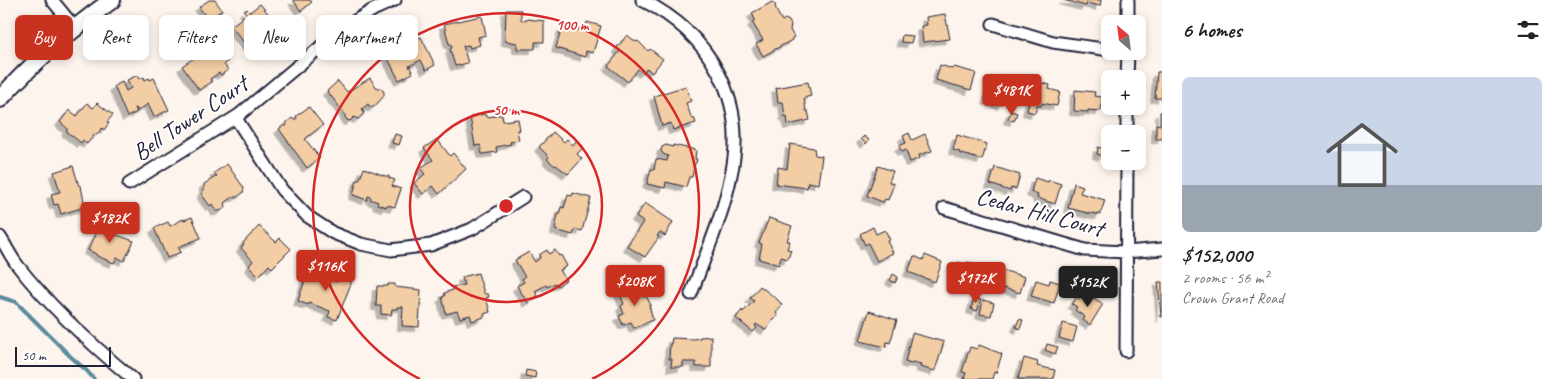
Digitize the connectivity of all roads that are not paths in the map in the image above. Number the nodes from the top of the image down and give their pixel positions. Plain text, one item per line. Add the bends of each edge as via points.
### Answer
1 (52, 0) edge
2 (112, 0) edge
3 (395, 0) edge
4 (642, 0) edge
5 (1128, 0) edge
6 (1128, 15) edge
7 (993, 24) dead end
8 (75, 28) junction
9 (1101, 49) edge
10 (0, 100) edge
11 (239, 115) junction
12 (1127, 170) edge
13 (129, 184) dead end
14 (522, 197) dead end
15 (944, 208) dead end
16 (0, 237) edge
17 (1162, 249) edge
18 (1126, 252) junction
19 (691, 294) dead end
20 (1126, 351) dead end
21 (133, 379) edge

1 - 8 street
2 - 8 main road
3 - 11 street, Bell Tower Court via 347,26
4 - 19 street via 671,16 703,47 717,68 732,111 735,155 731,176
5 - 6 street
7 - 9 street via 1053,42
8 - 10 main road
11 - 13 street, Bell Tower Court
11 - 14 street via 237,120 282,190 307,216 333,233 361,244 391,250 431,245 472,229
12 - 18 street
15 - 18 street, Cedar Hill Court via 1085,250
16 - 21 street via 37,289
17 - 18 street, Cedar Hill Court
18 - 20 street

